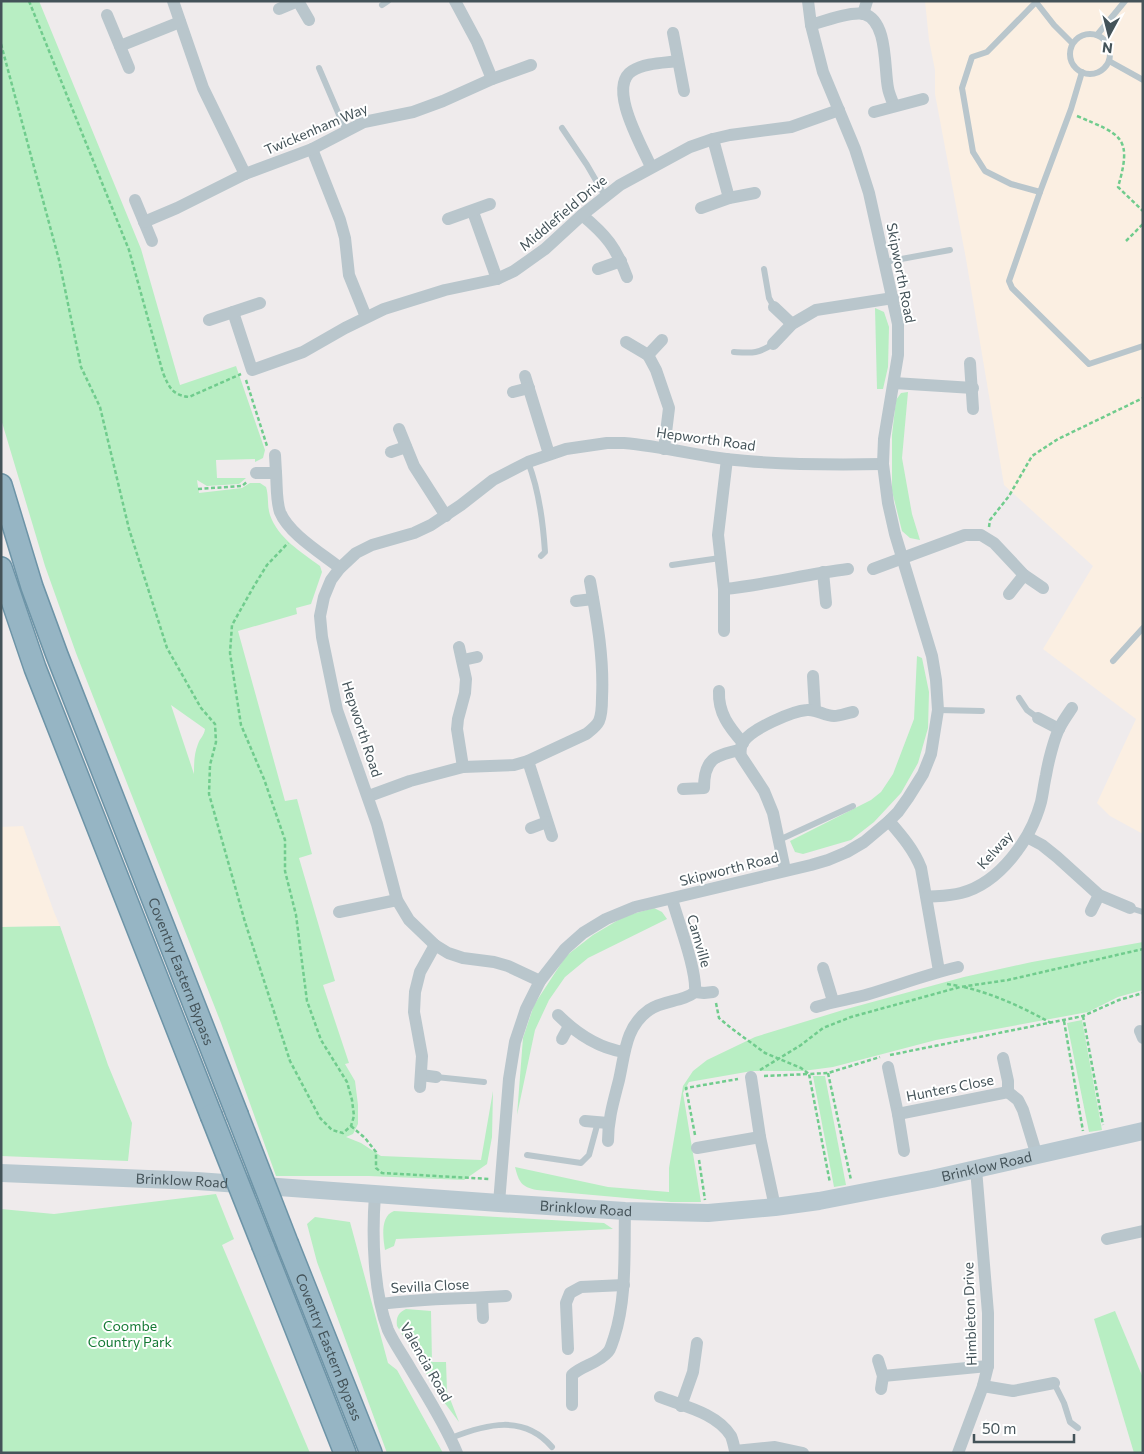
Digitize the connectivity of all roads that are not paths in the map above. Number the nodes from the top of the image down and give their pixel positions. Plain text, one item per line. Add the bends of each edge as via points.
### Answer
1 (172, 1) edge
2 (298, 1) edge
3 (456, 1) edge
4 (808, 1) edge
5 (867, 1) edge
6 (1126, 1) edge
7 (1036, 2) edge
8 (279, 9) dead end
9 (863, 14) junction
10 (107, 15) dead end
11 (309, 20) dead end
12 (180, 22) junction
13 (811, 24) junction
14 (673, 33) dead end
15 (1097, 35) junction
16 (1072, 43) junction
17 (120, 46) junction
18 (678, 60) junction
19 (1109, 61) junction
20 (531, 65) dead end
21 (129, 68) dead end
22 (319, 68) dead end
23 (1082, 72) junction
24 (492, 79) junction
25 (1143, 80) edge
26 (684, 91) dead end
27 (923, 100) dead end
28 (894, 106) junction
29 (839, 110) junction
30 (874, 112) dead end
31 (562, 128) dead end
32 (346, 131) junction
33 (713, 138) junction
34 (312, 149) junction
35 (651, 167) junction
36 (245, 174) junction
37 (1040, 192) junction
38 (756, 193) dead end
39 (605, 196) junction
40 (730, 198) junction
41 (135, 200) dead end
42 (490, 204) dead end
43 (701, 208) dead end
44 (473, 212) junction
45 (582, 215) junction
46 (448, 219) dead end
47 (144, 222) junction
48 (152, 241) dead end
49 (950, 250) dead end
50 (621, 261) junction
51 (885, 262) junction
52 (764, 268) dead end
53 (598, 269) dead end
54 (627, 277) dead end
55 (497, 279) junction
56 (893, 298) junction
57 (260, 303) dead end
58 (774, 307) joint
59 (233, 312) junction
60 (366, 317) junction
61 (209, 320) dead end
62 (792, 324) junction
63 (662, 340) dead end
64 (626, 342) dead end
65 (773, 344) joint
66 (1143, 346) edge
67 (734, 352) dead end
68 (648, 355) junction
69 (970, 363) dead end
70 (894, 383) junction
71 (973, 388) junction
72 (513, 392) dead end
73 (974, 410) dead end
74 (399, 429) dead end
75 (406, 447) junction
76 (664, 448) junction
77 (391, 452) dead end
78 (271, 453) road end
79 (549, 454) junction
80 (727, 459) junction
81 (528, 462) junction
82 (883, 464) junction
83 (256, 473) road end
84 (276, 473) junction
85 (1, 485) edge
86 (446, 516) junction
87 (541, 556) dead end
88 (720, 558) junction
89 (903, 558) junction
90 (672, 565) dead end
91 (1, 568) edge
92 (340, 568) junction
93 (848, 569) dead end
94 (873, 569) dead end
95 (822, 572) junction
96 (1024, 575) junction
97 (590, 581) dead end
98 (724, 588) junction
99 (1044, 588) dead end
100 (1009, 594) dead end
101 (593, 599) junction
102 (576, 601) dead end
103 (826, 603) dead end
104 (1143, 628) edge
105 (724, 631) dead end
106 (477, 657) dead end
107 (1112, 661) dead end
108 (813, 676) dead end
109 (719, 691) dead end
110 (1019, 698) dead end
111 (1072, 708) dead end
112 (815, 710) junction
113 (938, 710) junction
114 (982, 711) dead end
115 (853, 712) dead end
116 (1038, 718) joint
117 (1059, 729) junction
118 (741, 746) junction
119 (528, 761) junction
120 (463, 767) junction
121 (683, 789) dead end
122 (368, 796) junction
123 (853, 806) dead end
124 (547, 822) junction
125 (889, 822) junction
126 (531, 828) dead end
127 (552, 836) dead end
128 (1027, 836) junction
129 (779, 840) junction
130 (785, 870) junction
131 (1099, 895) junction
132 (927, 897) junction
133 (672, 899) junction
134 (397, 900) junction
135 (1130, 908) joint
136 (1091, 911) dead end
137 (338, 912) dead end
138 (1143, 912) edge
139 (435, 945) junction
140 (958, 967) dead end
141 (823, 968) dead end
142 (939, 971) junction
143 (540, 981) junction
144 (695, 992) junction
145 (713, 992) road end
146 (833, 1001) junction
147 (816, 1006) dead end
148 (558, 1015) dead end
149 (569, 1026) junction
150 (562, 1040) dead end
151 (624, 1052) junction
152 (1003, 1058) dead end
153 (888, 1067) dead end
154 (436, 1077) joint
155 (751, 1077) road end
156 (484, 1082) dead end
157 (1008, 1092) junction
158 (898, 1114) junction
159 (597, 1122) junction
160 (1143, 1131) edge
161 (760, 1137) junction
162 (608, 1141) dead end
163 (697, 1148) road end
164 (904, 1151) dead end
165 (527, 1155) dead end
166 (1037, 1156) junction
167 (976, 1169) junction
168 (1, 1173) edge
169 (375, 1194) junction
170 (499, 1203) junction
171 (775, 1207) junction
172 (625, 1211) junction
173 (1143, 1231) edge
174 (1108, 1239) dead end
175 (624, 1285) junction
176 (506, 1296) dead end
177 (482, 1298) junction
178 (381, 1304) junction
179 (483, 1318) dead end
180 (697, 1344) dead end
181 (568, 1349) dead end
182 (878, 1360) dead end
183 (988, 1366) junction
184 (1054, 1383) joint
185 (984, 1386) junction
186 (660, 1397) dead end
187 (572, 1405) dead end
188 (681, 1406) junction
189 (1078, 1428) dead end
190 (451, 1438) junction
191 (552, 1447) dead end
192 (735, 1452) edge
193 (345, 1453) edge
194 (371, 1453) edge
195 (457, 1453) edge
196 (803, 1453) edge
197 (958, 1453) edge

1 - 12 street
2 - 8 street
2 - 11 street
3 - 24 street
4 - 13 street, Skipworth Road
5 - 9 street
6 - 15 lane
7 - 16 lane
7 - 37 lane via 987,52 972,57 962,88 973,152 985,171 1011,184
9 - 13 street
9 - 28 street via 876,23 880,32 888,88
10 - 17 street
12 - 17 street
12 - 36 street via 203,88
13 - 29 street, Skipworth Road via 823,72
14 - 18 street
15 - 16 lane via 1081,35
15 - 19 lane via 1108,45
16 - 23 lane via 1070,59
17 - 21 street
18 - 26 street
18 - 35 street via 641,66 630,72 623,83 623,100
19 - 23 lane via 1095,73
19 - 25 lane
20 - 24 street, Twickenham Way
22 - 32 lane
23 - 37 lane
24 - 32 street, Twickenham Way via 413,112 364,122
27 - 28 street
28 - 30 street
29 - 33 street, Middlefield Drive via 791,127
29 - 51 street, Skipworth Road via 869,193
31 - 39 lane
32 - 34 street, Twickenham Way
33 - 35 street, Middlefield Drive
33 - 40 street
34 - 36 street, Twickenham Way
34 - 60 street via 340,220 350,275
35 - 39 street, Middlefield Drive
36 - 47 street, Twickenham Way
37 - 66 lane via 1009,281 1012,288 1090,364
38 - 40 street
39 - 45 street, Middlefield Drive
40 - 43 street
41 - 47 street
42 - 44 street
44 - 46 street
44 - 55 street
45 - 50 street via 599,229
45 - 55 street, Middlefield Drive via 531,260
47 - 48 street
49 - 51 lane
50 - 53 street
50 - 54 street
51 - 56 street, Skipworth Road
52 - 58 lane
55 - 60 street, Middlefield Drive via 424,296
56 - 62 street via 816,310
56 - 70 street, Skipworth Road via 898,324
57 - 59 street
58 - 62 street
59 - 60 street, Middlefield Drive via 252,370 303,352
59 - 61 street
62 - 65 street
63 - 68 street
64 - 68 street
65 - 67 lane via 754,353
68 - 76 street via 669,408
69 - 71 street
70 - 71 street
70 - 82 street, Skipworth Road
71 - 73 street
72 - 79 street via 527,382
74 - 75 street
75 - 77 street
75 - 86 street via 414,466
76 - 79 street, Hepworth Road via 607,443
76 - 80 street, Hepworth Road
78 - 84 street
79 - 81 street, Hepworth Road
80 - 82 street, Hepworth Road via 804,464
80 - 88 street via 718,534
81 - 86 street, Hepworth Road via 493,480
81 - 87 lane via 538,493 543,529 545,552
82 - 89 street, Skipworth Road via 888,503
83 - 84 street
84 - 92 street via 280,511 286,522
85 - 194 highway, Coventry Eastern Bypass, bridge via 56,655
86 - 92 street, Hepworth Road via 414,533 372,545 356,553
88 - 90 lane
88 - 98 street
89 - 94 street
89 - 96 street via 965,535 980,535 994,543
89 - 113 street, Skipworth Road via 932,656
91 - 193 highway, Coventry Eastern Bypass, bridge via 35,668
92 - 122 street, Hepworth Road via 324,597 320,616 322,637 337,710
93 - 95 street
95 - 98 street via 754,586
95 - 103 street
96 - 99 street
96 - 100 street
97 - 101 street
98 - 105 street
101 - 102 street
101 - 119 street via 602,668 600,720 586,734
104 - 107 lane
106 - 120 street via 461,654 466,693 457,729
108 - 112 street
109 - 118 street via 721,711
110 - 116 lane
111 - 117 street, Kelway
112 - 115 street via 834,716
112 - 118 street via 793,713 769,723 749,735
113 - 114 lane
113 - 125 street, Skipworth Road via 931,754 923,774
116 - 117 street
117 - 128 street, Kelway via 1042,799
118 - 121 street via 712,760 706,769 704,788
118 - 129 street via 741,756 764,791
119 - 120 street via 514,765
119 - 124 street
120 - 122 street
122 - 134 street, Hepworth Road
123 - 129 lane
124 - 126 street
124 - 127 street
125 - 130 street, Skipworth Road via 847,852
125 - 132 street via 917,857
128 - 131 street, Kelway via 1057,857
128 - 132 street, Kelway via 993,877 981,886 961,893
129 - 130 street
130 - 133 street, Skipworth Road
131 - 135 street, Kelway
131 - 136 street
132 - 142 street
133 - 143 street, Skipworth Road via 635,907 583,933 565,949
133 - 144 street, Camville via 696,985
134 - 137 street
134 - 139 street, Hepworth Road via 409,920
135 - 138 lane
139 - 143 street, Hepworth Road via 463,958 508,966
139 - 154 street via 420,972 414,1012 422,1056 420,1081
140 - 142 street
141 - 146 street
142 - 146 street via 867,994
143 - 170 street, Skipworth Road via 515,1042
144 - 145 street
144 - 151 street via 646,1012 634,1026
146 - 147 street
148 - 149 street
149 - 150 street
149 - 151 street via 596,1044
151 - 159 street via 621,1072
152 - 157 street, Hunters Close
153 - 158 street, Hunters Close
154 - 156 lane
155 - 161 street
157 - 158 street, Hunters Close
157 - 166 street, Hunters Close via 1018,1100 1023,1110
158 - 164 street, Hunters Close
159 - 162 street
159 - 165 lane via 589,1155 581,1163
160 - 166 main road, Brinklow Road
161 - 163 street
161 - 171 street
166 - 167 main road, Brinklow Road
167 - 171 main road, Brinklow Road
167 - 183 street, Himbleton Drive via 988,1313
168 - 169 main road, Brinklow Road via 197,1181
169 - 170 main road, Brinklow Road
169 - 178 street, Valencia Road via 373,1248
170 - 172 main road, Brinklow Road
171 - 172 main road, Brinklow Road via 708,1213
172 - 175 street
173 - 174 street
175 - 181 street via 581,1287 570,1293 566,1303
175 - 187 street via 620,1320 610,1351 572,1375
176 - 177 street, Sevilla Close
177 - 178 street, Sevilla Close
177 - 179 street, Sevilla Close
178 - 190 street, Valencia Road via 388,1330
180 - 188 street via 693,1372
182 - 183 street via 882,1382
183 - 185 street, Himbleton Drive
184 - 185 street via 1013,1392
184 - 189 lane via 1070,1422
185 - 197 street, Himbleton Drive
186 - 188 street
188 - 192 street via 713,1418 724,1427 732,1438
190 - 191 lane via 488,1426 508,1424 543,1436
190 - 195 street, Valencia Road
192 - 196 street via 774,1447

